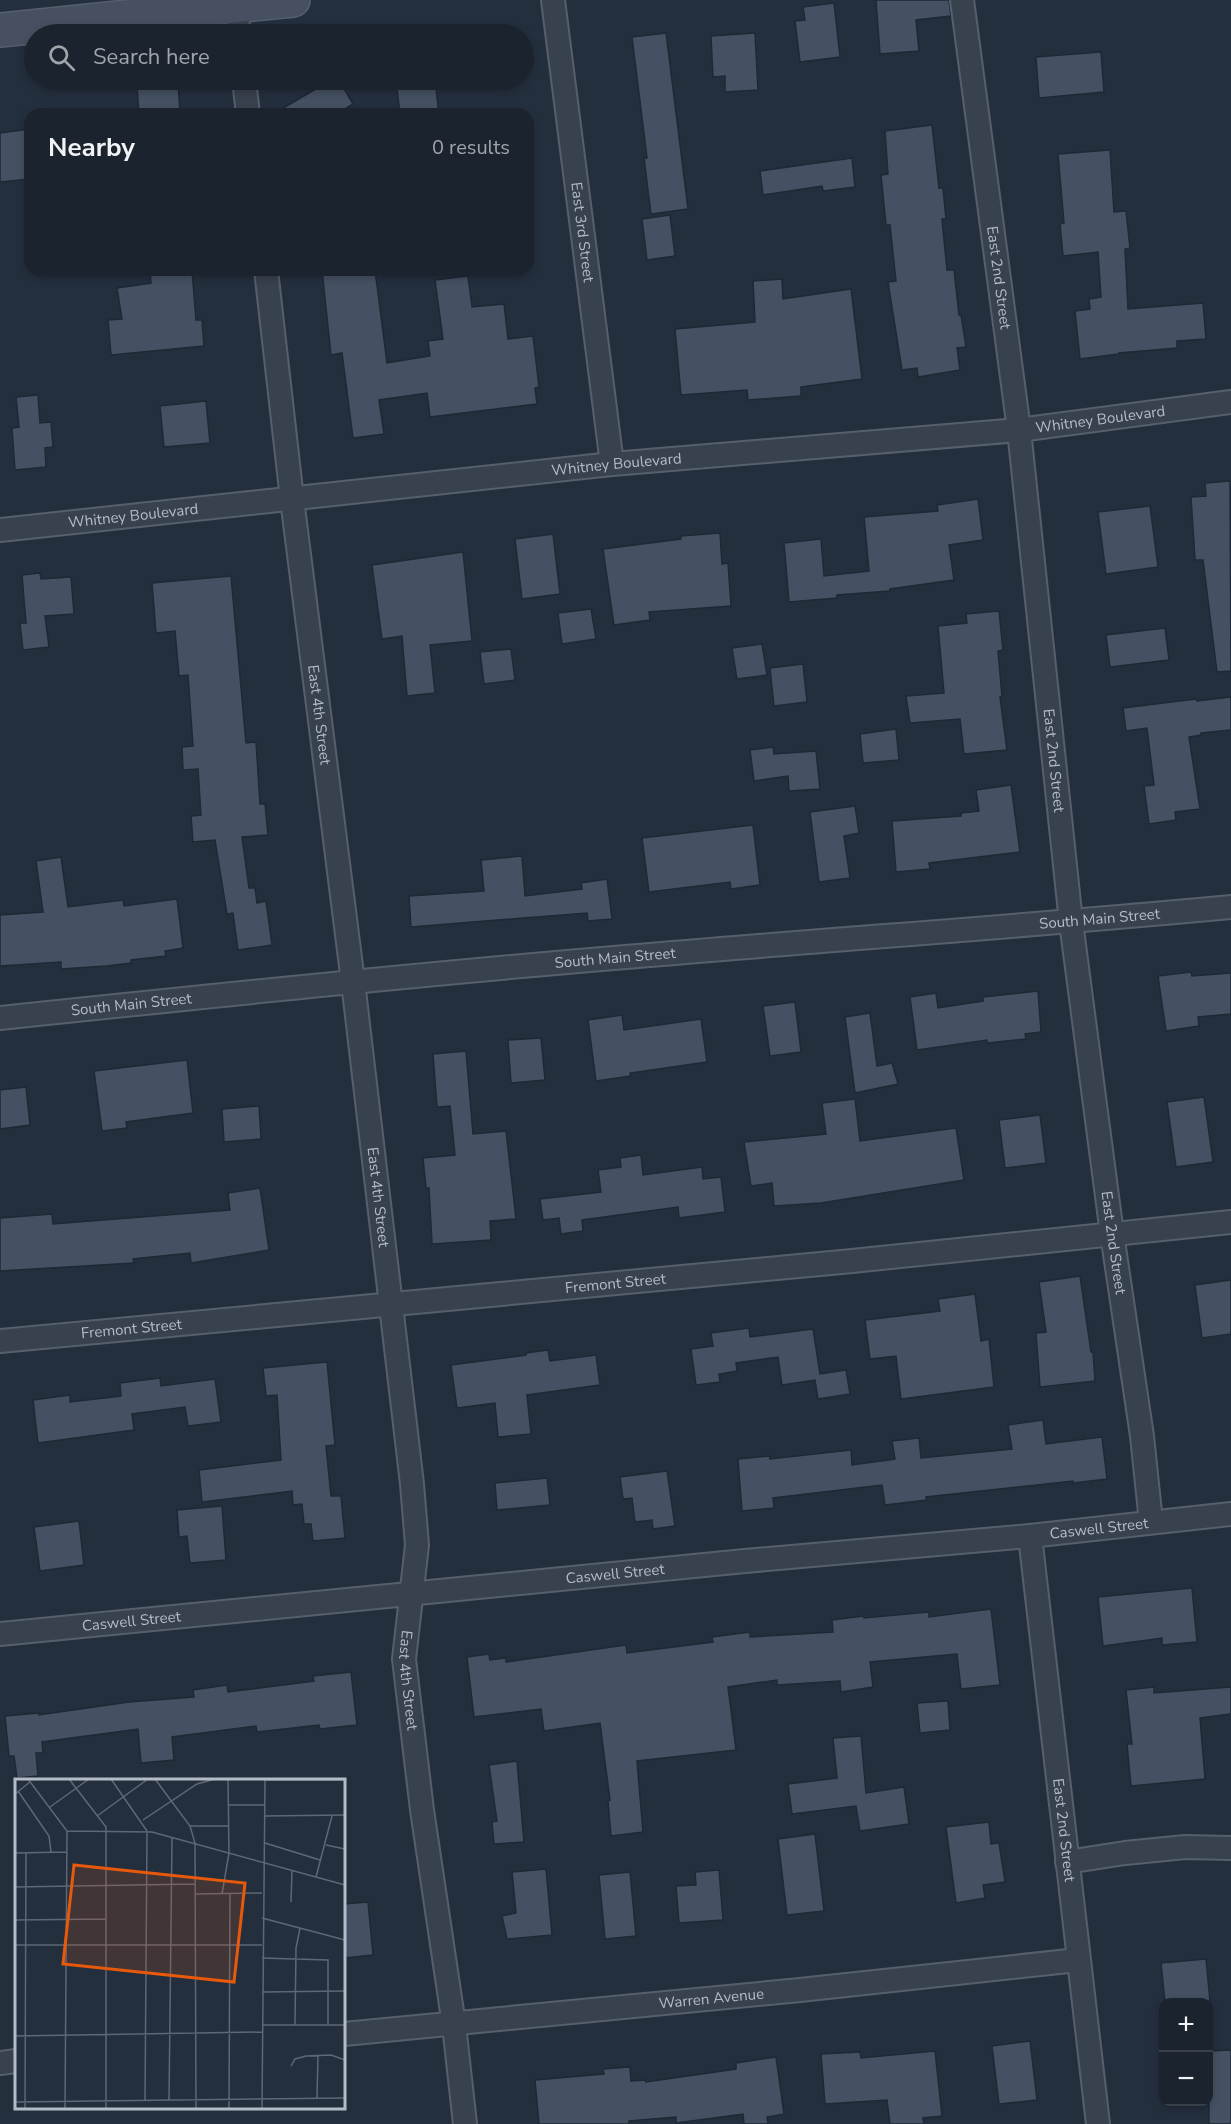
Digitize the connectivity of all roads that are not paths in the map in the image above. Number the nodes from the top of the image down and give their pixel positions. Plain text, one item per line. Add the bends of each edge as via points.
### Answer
1 (293, 0) edge
2 (553, 0) edge
3 (962, 0) edge
4 (237, 13) edge
5 (84, 24) edge
6 (24, 28) edge
7 (0, 30) edge
8 (245, 90) edge
9 (247, 108) edge
10 (267, 276) edge
11 (1231, 402) edge
12 (1019, 430) junction
13 (612, 464) junction
14 (292, 499) junction
15 (0, 530) edge
16 (1231, 907) edge
17 (1071, 922) junction
18 (353, 982) junction
19 (0, 1018) edge
20 (1231, 1222) edge
21 (1112, 1234) junction
22 (389, 1303) junction
23 (0, 1341) edge
24 (1231, 1514) edge
25 (1151, 1521) junction
26 (1030, 1536) junction
27 (412, 1594) junction
28 (0, 1634) edge
29 (1231, 1848) edge
30 (1067, 1862) junction
31 (1078, 1960) junction
32 (454, 2025) junction
33 (345, 2034) edge
34 (15, 2061) edge
35 (0, 2063) edge
36 (465, 2124) edge
37 (1098, 2124) edge

1 - 4 main road
2 - 13 street, East 3rd Street
3 - 12 street, East 2nd Street
4 - 5 main road
6 - 7 main road
8 - 9 street
10 - 14 street, East 4th Street
11 - 12 street, Whitney Boulevard
12 - 13 street, Whitney Boulevard
12 - 17 street, East 2nd Street
13 - 14 street, Whitney Boulevard
14 - 15 street, Whitney Boulevard
14 - 18 street, East 4th Street
16 - 17 street, South Main Street
17 - 18 street, South Main Street
17 - 21 street, East 2nd Street
18 - 19 street, South Main Street
18 - 22 street, East 4th Street
20 - 21 street, Fremont Street
21 - 22 street, Fremont Street
21 - 25 street, East 2nd Street
22 - 23 street, Fremont Street
22 - 27 street, East 4th Street via 417,1545
24 - 25 street, Caswell Street
25 - 26 street, Caswell Street
26 - 27 street, Caswell Street
26 - 30 street, East 2nd Street
27 - 28 street, Caswell Street
27 - 32 street, East 4th Street via 404,1659
29 - 30 street via 1185,1847
30 - 31 street, East 2nd Street
31 - 32 street, Warren Avenue
31 - 37 street, East 2nd Street
32 - 33 street, Warren Avenue
32 - 36 street, East 4th Street
34 - 35 street

